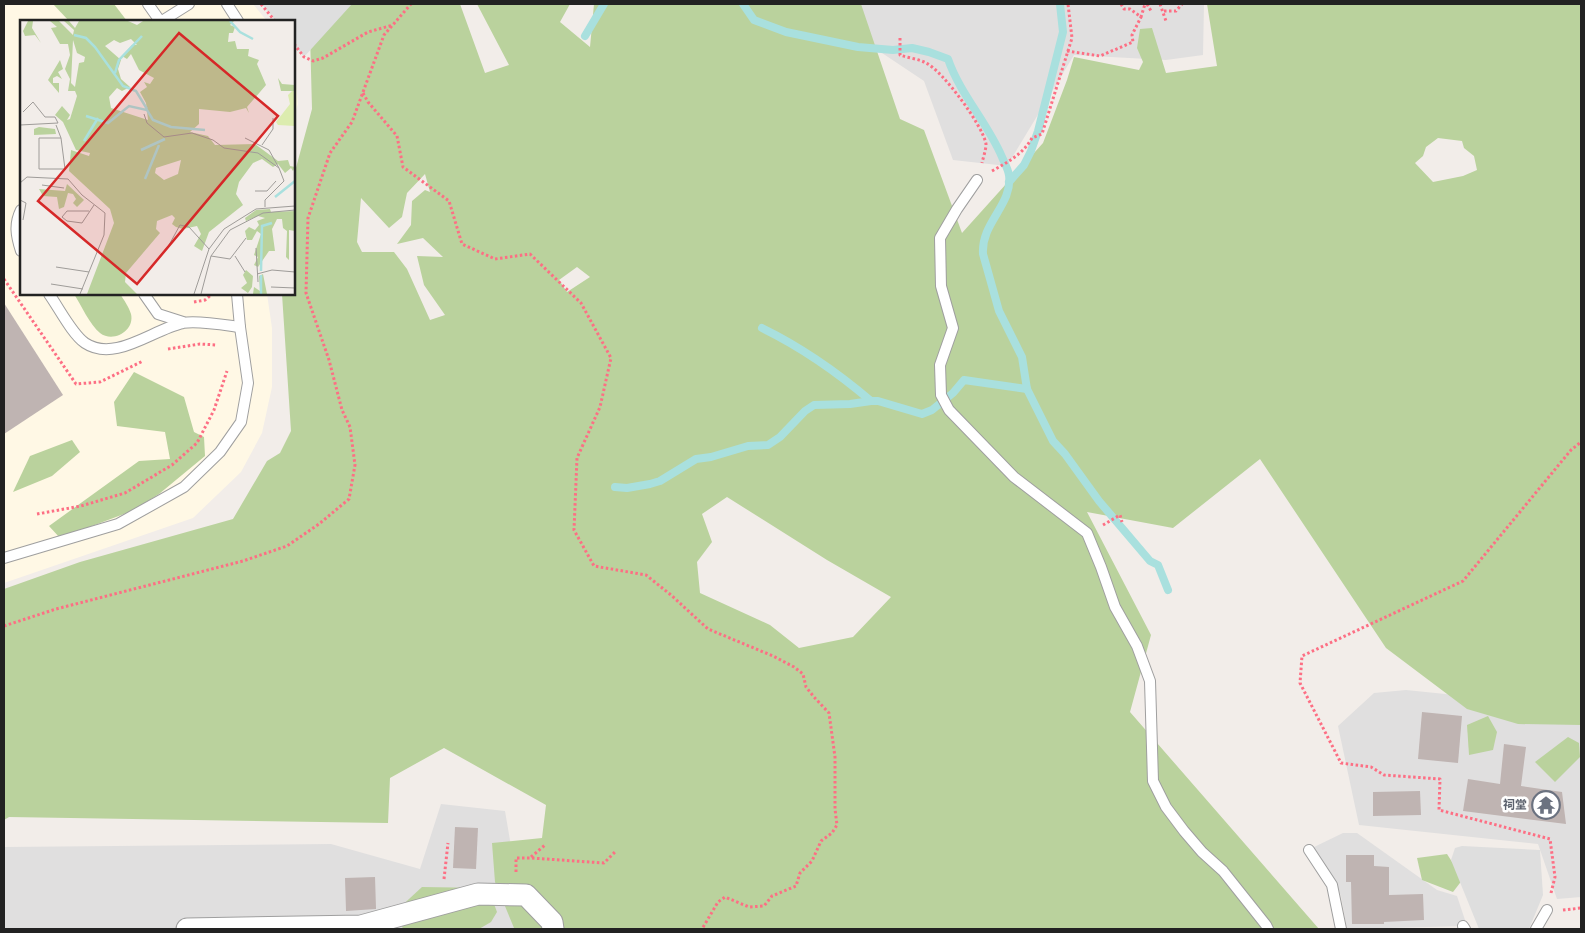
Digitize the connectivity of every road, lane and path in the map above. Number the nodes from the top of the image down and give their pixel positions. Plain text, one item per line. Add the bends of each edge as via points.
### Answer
1 (148, 4) edge
2 (189, 4) edge
3 (226, 4) edge
4 (261, 4) edge
5 (411, 4) edge
6 (1068, 4) edge
7 (1121, 4) edge
8 (1146, 4) edge
9 (1160, 4) edge
10 (1182, 4) edge
11 (1151, 11) dead end
12 (1164, 12) junction
13 (1141, 17) junction
14 (160, 20) edge
15 (163, 20) edge
16 (237, 20) edge
17 (274, 20) edge
18 (1166, 20) dead end
19 (393, 24) junction
20 (900, 38) dead end
21 (295, 45) edge
22 (1068, 51) junction
23 (363, 93) junction
24 (996, 169) dead end
25 (981, 170) dead end
26 (977, 180) dead end
27 (20, 213) edge
28 (20, 247) edge
29 (4, 279) edge
30 (51, 295) edge
31 (145, 295) edge
32 (237, 295) edge
33 (183, 322) junction
34 (240, 327) junction
35 (222, 345) dead end
36 (167, 350) dead end
37 (144, 360) dead end
38 (228, 368) dead end
39 (1581, 442) edge
40 (37, 514) dead end
41 (1109, 521) dead end
42 (1122, 522) dead end
43 (4, 558) edge
44 (4, 626) edge
45 (448, 843) dead end
46 (545, 845) dead end
47 (1309, 850) dead end
48 (615, 852) dead end
49 (531, 858) junction
50 (515, 895) junction
51 (442, 905) junction
52 (1548, 910) joint
53 (187, 929) edge
54 (553, 929) edge
55 (702, 929) edge
56 (1268, 929) edge
57 (1341, 929) edge
58 (1536, 929) edge

1 - 14 lane
2 - 15 lane
3 - 16 lane
4 - 17 path
5 - 19 path
6 - 22 path via 1072,38
7 - 13 path
8 - 11 path
8 - 13 path
9 - 12 path
10 - 12 path via 1176,11
12 - 18 path
13 - 22 path via 1132,42 1100,56
19 - 21 path via 368,32 313,61 304,57
19 - 23 path via 384,35
20 - 25 path via 900,55 927,63 965,104 986,145
22 - 24 path via 1042,134 1032,138 1026,148
23 - 44 path via 352,122 330,153 308,218 306,273 306,293 350,427 355,465 349,499 287,546
23 - 55 path via 397,136 403,167 449,201 462,244 495,259 530,254 581,303 611,358 600,407 577,458 574,530 594,566 646,575 708,629 794,667 803,674 806,687 829,713 836,780 837,824 832,833 821,841 812,861 800,873 796,886 772,896 764,906 749,907 725,896
26 - 56 lane via 940,238 941,286 953,328 940,365 941,395 949,410 1014,477 1087,533 1115,607 1137,646 1150,681 1153,781 1178,823 1223,872
27 - 28 lane via 16,223
29 - 37 path via 76,384 100,382
30 - 33 lane via 78,338 102,350 114,349
31 - 33 lane via 158,314
32 - 34 lane
33 - 34 lane
34 - 43 lane via 248,383 241,422 214,458 184,487 118,524
35 - 36 path via 200,344
38 - 40 path via 214,410 197,443 172,466 125,493
39 - 52 path via 1464,581 1302,656 1300,684 1341,764 1371,767 1384,775 1440,779 1439,810 1550,839 1555,877
41 - 42 path via 1120,515
45 - 51 path
46 - 49 path
47 - 57 lane via 1332,885
48 - 49 path via 604,862
49 - 50 path via 516,858
50 - 51 street via 478,894
50 - 54 street via 526,895 552,922
51 - 53 street via 361,926
52 - 58 lane

